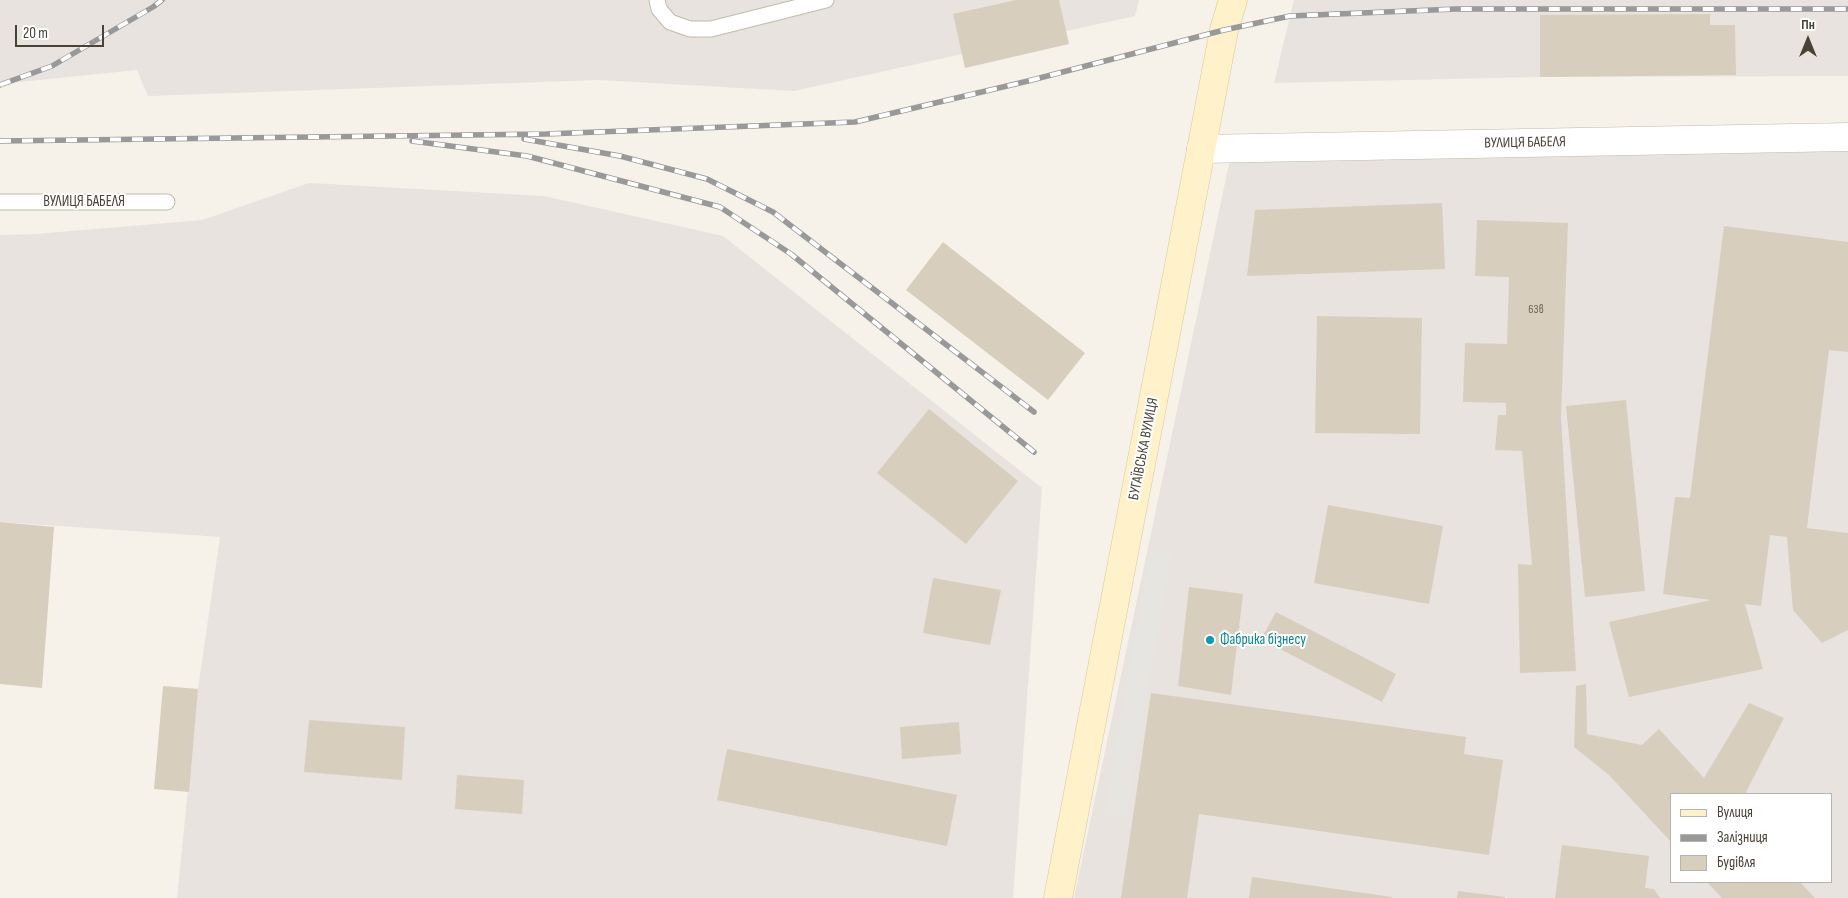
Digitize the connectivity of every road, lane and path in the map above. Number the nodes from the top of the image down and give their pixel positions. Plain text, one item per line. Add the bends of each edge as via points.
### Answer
1 (657, 0) edge
2 (826, 0) edge
3 (1233, 0) edge
4 (1848, 137) edge
5 (1201, 149) junction
6 (0, 202) edge
7 (167, 202) dead end
8 (1058, 898) edge

1 - 2 lane via 659,9 670,22 690,29 711,29
3 - 5 main road, БУГАЇВСЬКА ВУЛИЦЯ via 1224,30
4 - 5 street, ВУЛИЦЯ БАБЕЛЯ
5 - 8 main road, БУГАЇВСЬКА ВУЛИЦЯ
6 - 7 lane, ВУЛИЦЯ БАБЕЛЯ

